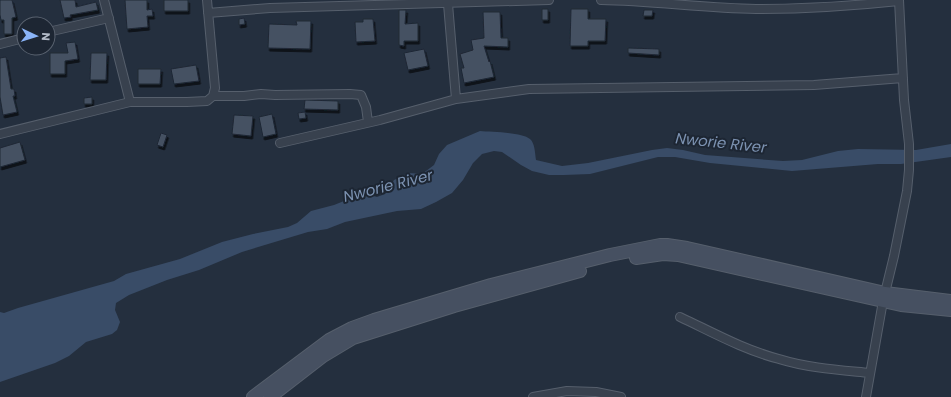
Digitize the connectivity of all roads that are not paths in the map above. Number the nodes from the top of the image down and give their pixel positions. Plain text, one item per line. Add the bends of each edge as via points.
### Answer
1 (104, 0) edge
2 (207, 0) edge
3 (549, 0) edge
4 (601, 0) edge
5 (899, 0) edge
6 (448, 4) junction
7 (751, 4) edge
8 (208, 13) junction
9 (109, 18) junction
10 (56, 30) edge
11 (16, 40) edge
12 (0, 44) edge
13 (903, 78) junction
14 (213, 96) junction
15 (456, 99) junction
16 (130, 102) junction
17 (368, 122) junction
18 (0, 134) edge
19 (280, 143) dead end
20 (884, 297) junction
21 (951, 301) edge
22 (951, 310) edge
23 (680, 317) dead end
24 (869, 374) junction
25 (252, 397) edge
26 (270, 397) edge
27 (533, 397) edge
28 (621, 397) edge
29 (866, 397) edge

1 - 9 street
2 - 8 street
3 - 6 street
4 - 7 street via 696,6
5 - 7 street via 842,6
5 - 13 street
6 - 8 street via 270,8
6 - 15 street
8 - 14 street via 215,88
9 - 10 street
9 - 16 street
11 - 12 street
13 - 15 street via 814,85 529,89
13 - 20 street via 909,170 901,223
14 - 16 street via 207,101 194,102
14 - 17 street via 361,95
15 - 17 street
16 - 18 street
17 - 19 street
20 - 21 main road
20 - 22 main road
20 - 24 street
20 - 25 main road via 687,248 660,245 491,285 352,328 329,340
20 - 26 main road via 678,255 644,256 469,302 352,338 323,356
23 - 24 street via 754,351 778,359
24 - 29 street
27 - 28 street via 567,391 596,392

